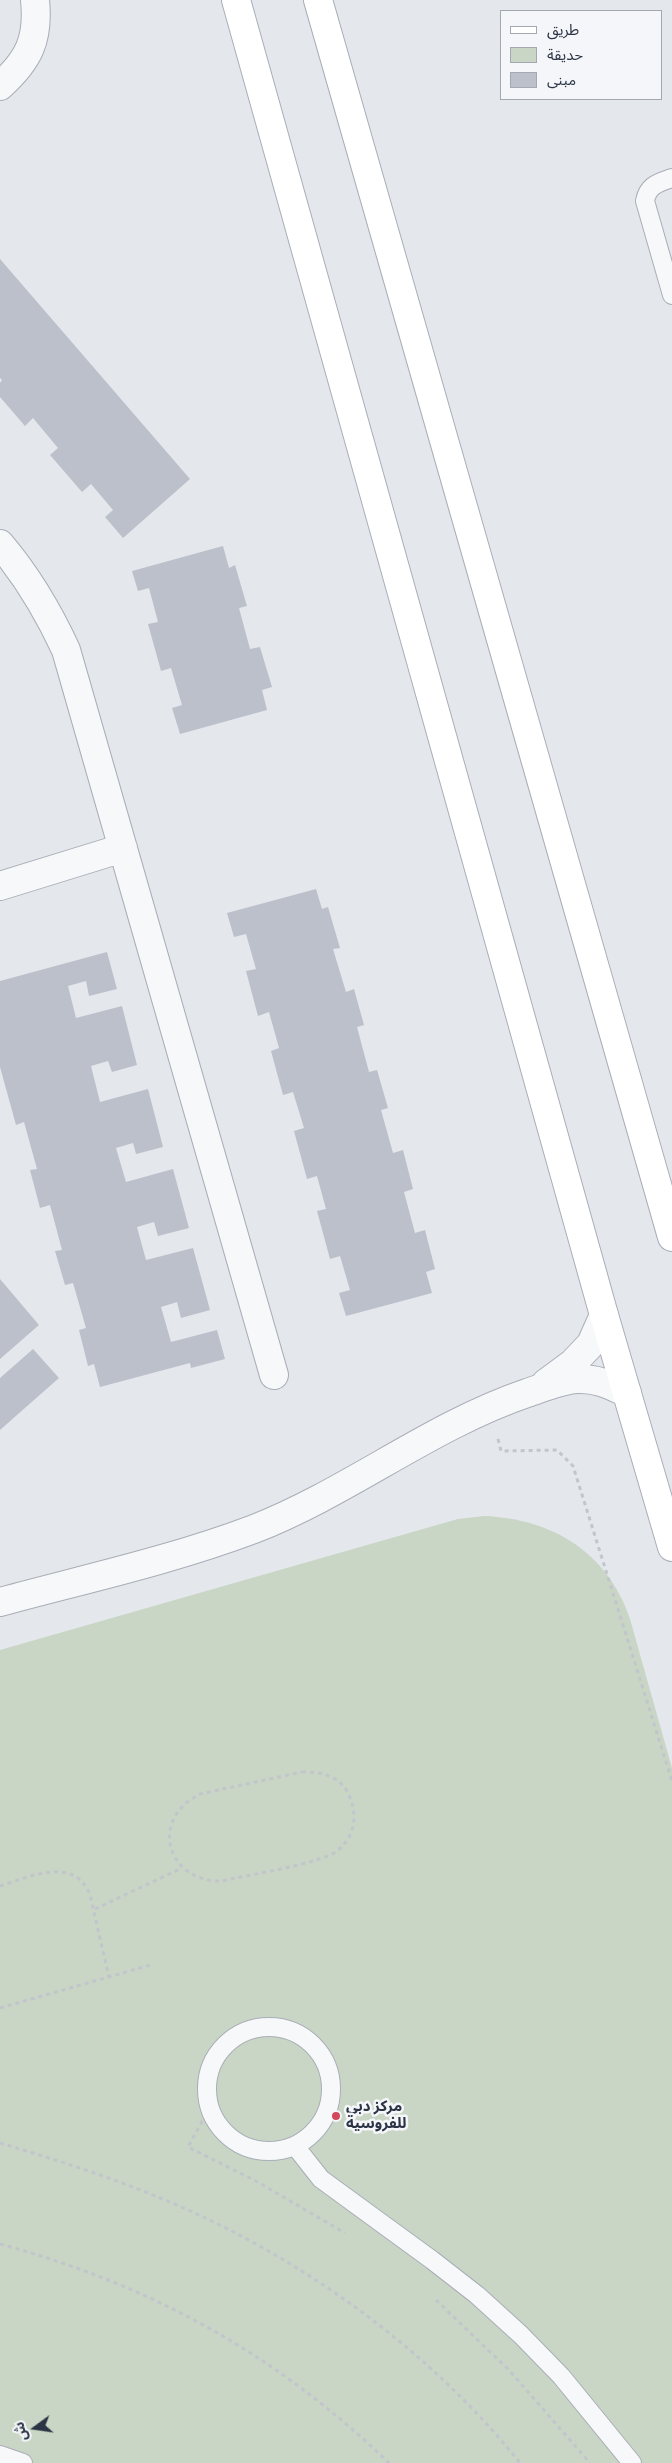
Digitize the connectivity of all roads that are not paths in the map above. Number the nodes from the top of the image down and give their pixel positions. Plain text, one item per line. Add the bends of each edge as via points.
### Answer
1 (35, 0) edge
2 (236, 0) edge
3 (318, 0) edge
4 (0, 86) edge
5 (672, 178) edge
6 (672, 295) edge
7 (0, 544) edge
8 (123, 848) junction
9 (0, 886) edge
10 (672, 1236) edge
11 (604, 1315) junction
12 (274, 1375) dead end
13 (537, 1390) junction
14 (627, 1393) junction
15 (672, 1546) edge
16 (0, 1602) edge
17 (295, 2146) junction
18 (0, 2455) edge
19 (23, 2463) edge
20 (632, 2463) edge

1 - 4 street via 37,21 33,41 25,60
2 - 11 main road
3 - 10 main road
5 - 6 lane via 654,184 646,191 645,201
7 - 8 street via 32,585 66,650
8 - 9 street
8 - 12 street
11 - 13 street via 591,1344 573,1363
11 - 14 main road
13 - 14 street via 576,1379 600,1380
13 - 16 street via 490,1406 326,1496 255,1528 171,1556
14 - 15 main road
17 - 17 lane via 322,2123 329,2106 331,2089 321,2055 309,2042 278,2028 260,2028 243,2033 217,2056 207,2090 210,2107 229,2137 244,2146 261,2151
17 - 20 lane via 321,2179 432,2260 521,2335 568,2384
18 - 19 lane

